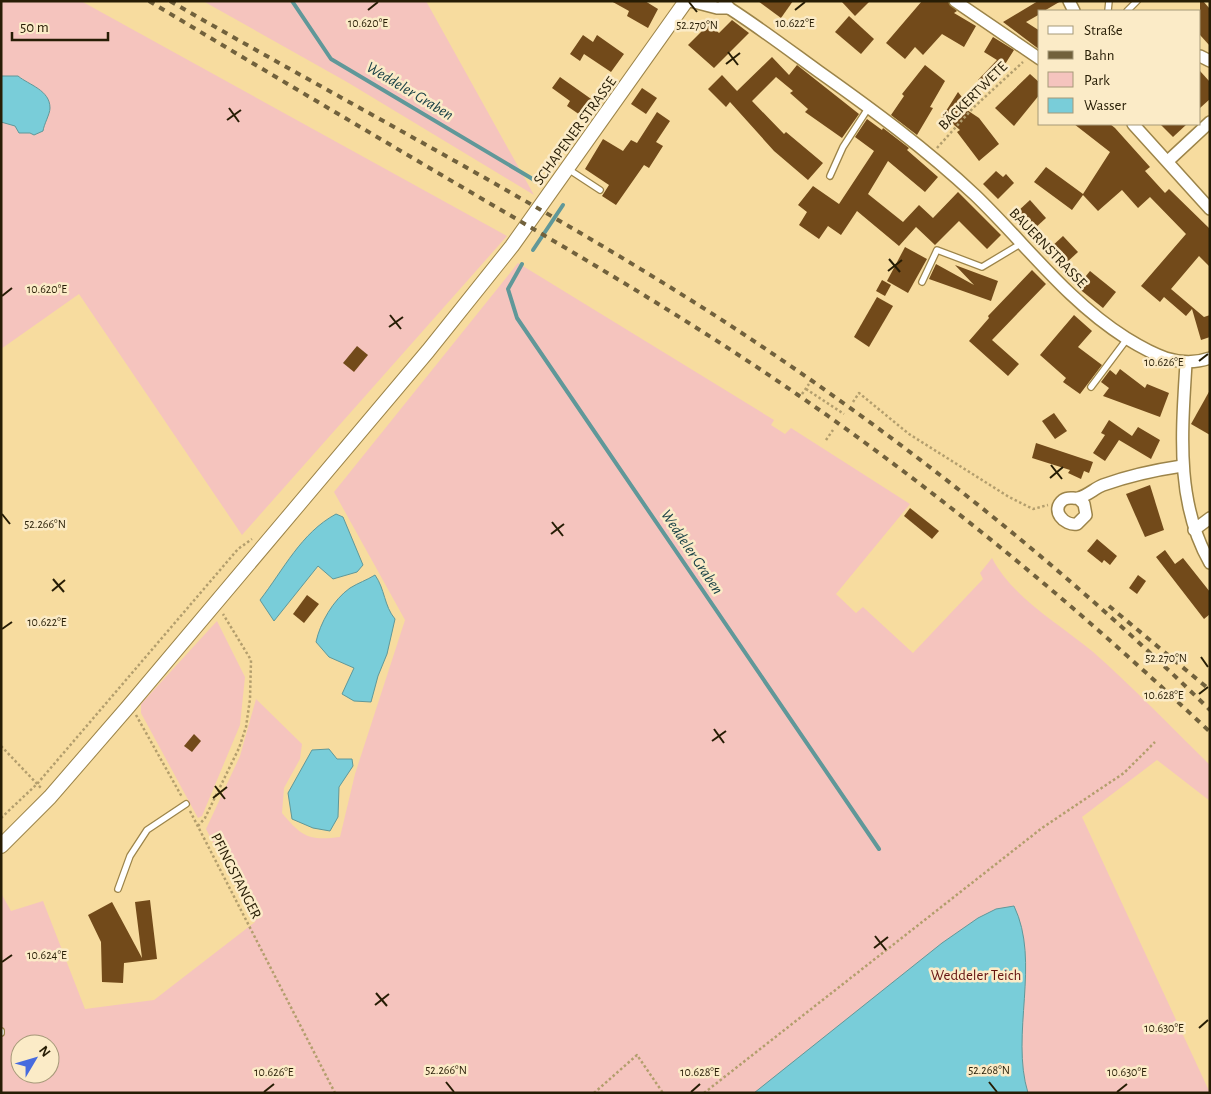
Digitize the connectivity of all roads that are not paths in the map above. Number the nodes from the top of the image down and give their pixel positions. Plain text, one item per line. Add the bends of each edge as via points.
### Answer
1 (688, 1) edge
2 (954, 1) edge
3 (1137, 1) edge
4 (726, 4) edge
5 (1128, 10) edge
6 (1038, 58) edge
7 (869, 107) junction
8 (1210, 122) edge
9 (1134, 125) edge
10 (1168, 161) junction
11 (568, 169) junction
12 (830, 176) dead end
13 (600, 190) dead end
14 (1210, 209) edge
15 (1022, 244) junction
16 (922, 282) dead end
17 (1127, 338) junction
18 (1210, 358) edge
19 (1186, 363) junction
20 (1091, 387) dead end
21 (1182, 466) junction
22 (1078, 498) junction
23 (1210, 518) edge
24 (1194, 530) junction
25 (1210, 563) edge
26 (186, 804) road end
27 (1, 846) edge
28 (118, 889) dead end

1 - 4 street, BAUERNSTRASSE via 717,8
1 - 11 street, SCHAPENER STRASSE
2 - 6 street
3 - 5 lane
4 - 7 street, BAUERNSTRASSE
7 - 12 lane via 843,147
7 - 15 street, BAUERNSTRASSE via 974,194
8 - 10 street
9 - 10 street
10 - 14 street
11 - 13 lane
11 - 27 street, SCHAPENER STRASSE via 486,278 214,606 50,797
15 - 16 lane via 982,267 937,250
15 - 17 street, BAUERNSTRASSE via 1082,305
17 - 19 street, BAUERNSTRASSE via 1166,359
17 - 20 lane
18 - 19 street
19 - 21 street
21 - 22 street via 1131,476 1100,486
21 - 24 street
22 - 22 street via 1068,497 1059,507 1058,512 1064,521 1077,524 1083,519 1086,509
23 - 24 street
24 - 25 street
26 - 28 lane via 147,830 130,856

